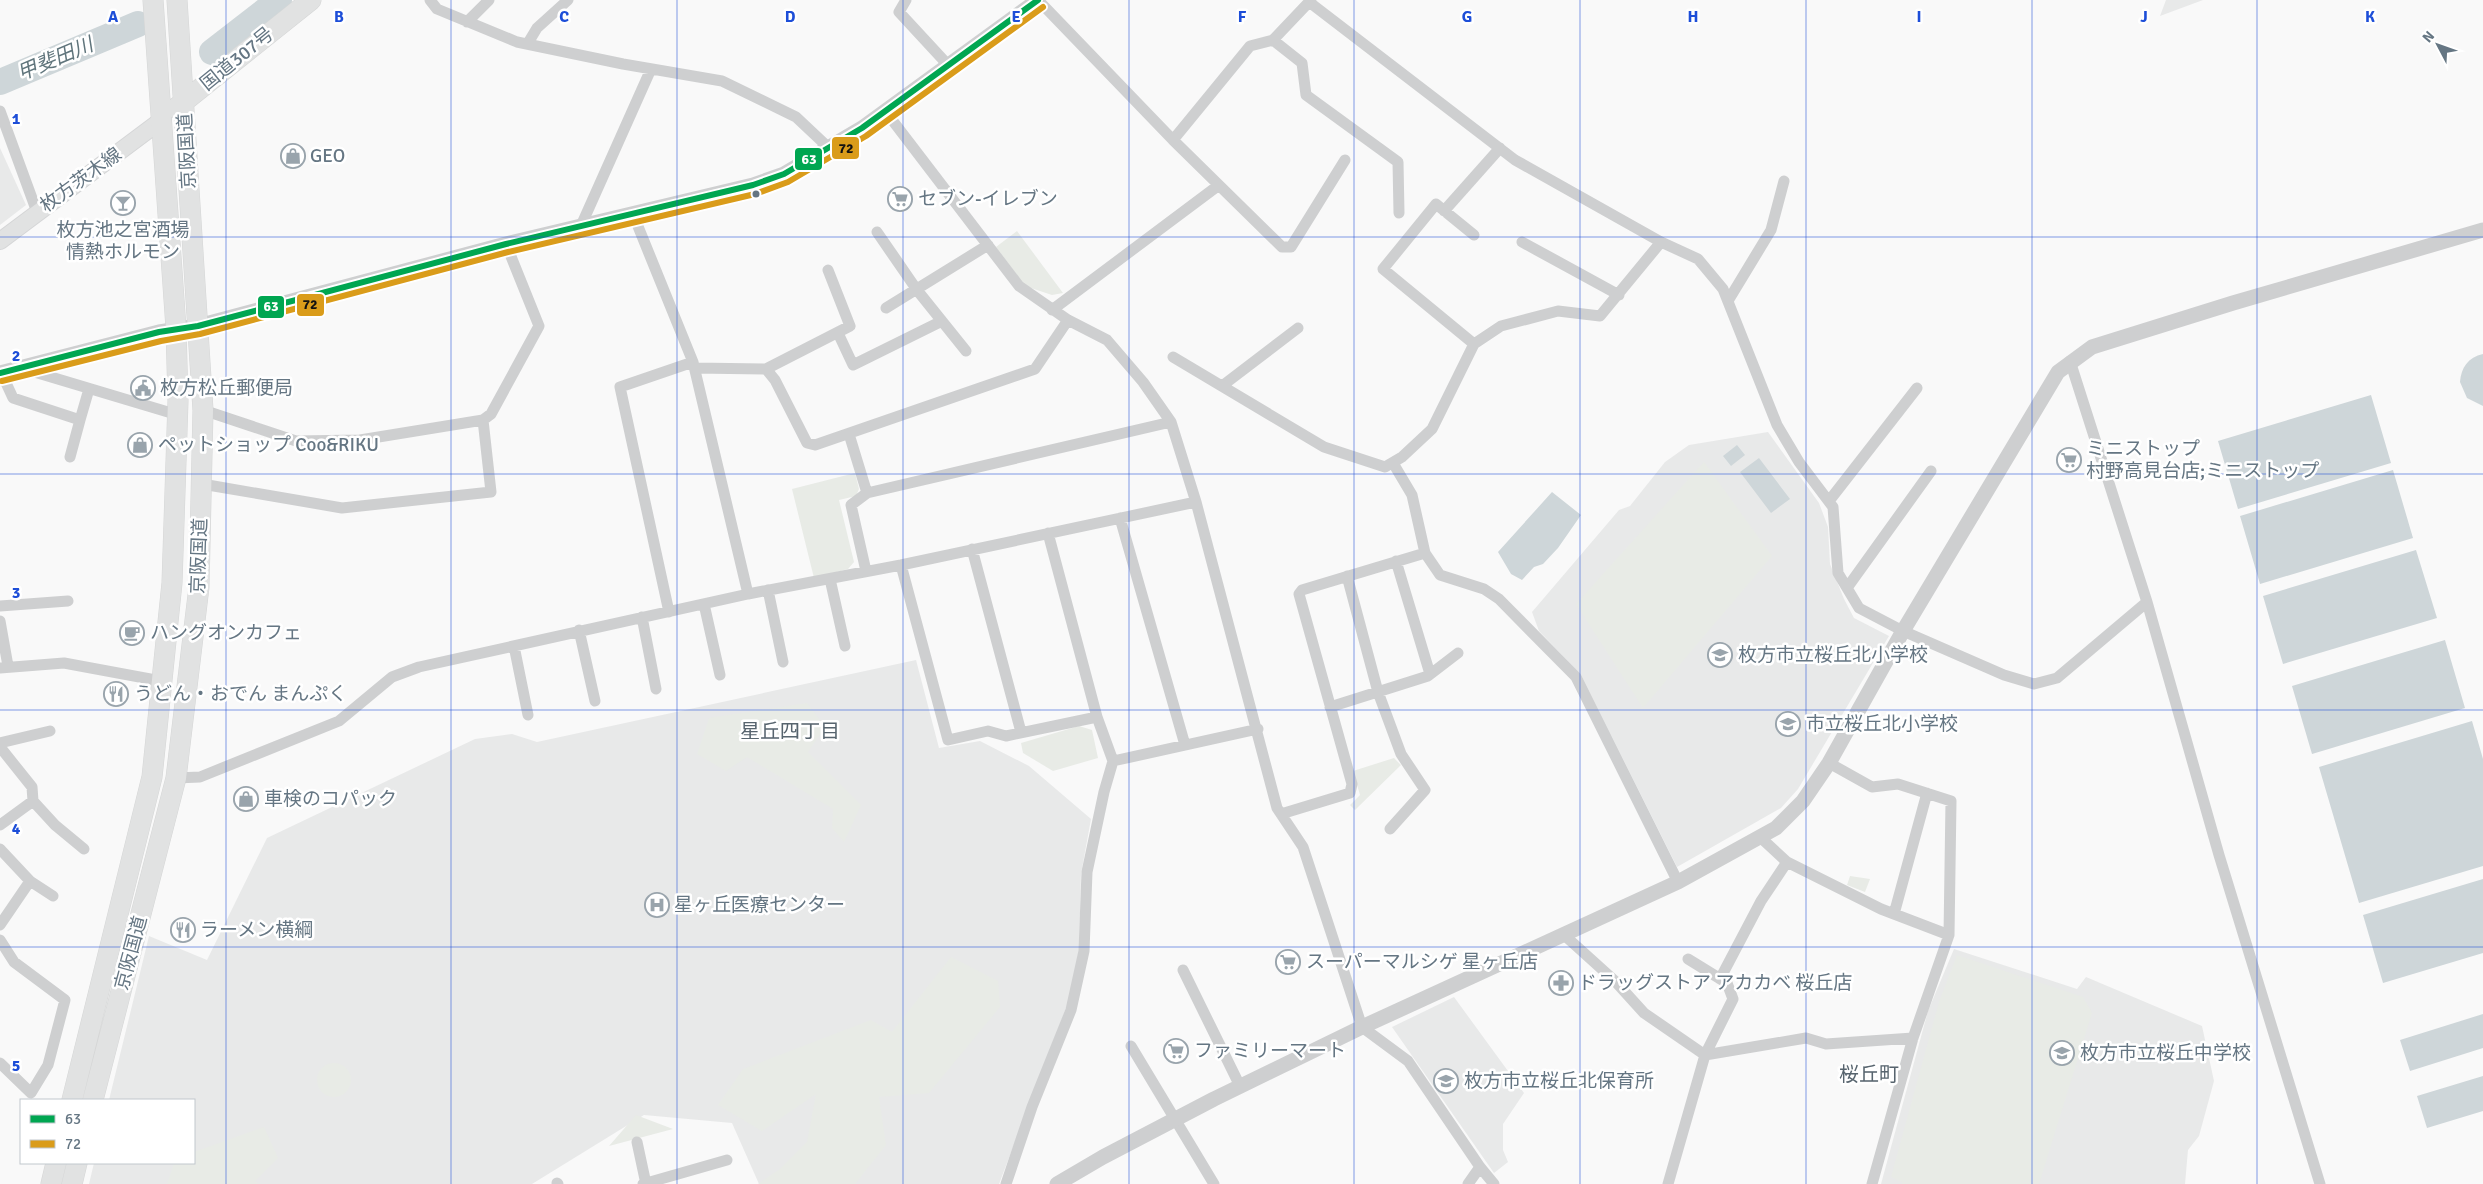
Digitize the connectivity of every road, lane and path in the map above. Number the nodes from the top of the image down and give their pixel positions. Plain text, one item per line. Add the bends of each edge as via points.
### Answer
1 (153, 0) edge
2 (177, 0) edge
3 (310, 0) edge
4 (430, 0) edge
5 (489, 0) edge
6 (568, 0) edge
7 (906, 0) edge
8 (1038, 0) edge
9 (1310, 1) edge
10 (467, 22) junction
11 (1273, 40) junction
12 (528, 43) junction
13 (948, 66) junction
14 (651, 69) junction
15 (184, 101) junction
16 (0, 111) edge
17 (886, 112) junction
18 (163, 119) junction
19 (1173, 140) junction
20 (1500, 148) junction
21 (830, 149) junction
22 (1345, 160) dead end
23 (1784, 181) dead end
24 (1219, 185) junction
25 (1444, 211) junction
26 (37, 212) junction
27 (1399, 213) dead end
28 (633, 214) junction
29 (580, 228) junction
30 (2483, 230) edge
31 (876, 232) dead end
32 (1474, 235) dead end
33 (0, 241) edge
34 (1522, 242) dead end
35 (1661, 242) junction
36 (506, 244) junction
37 (988, 245) junction
38 (828, 270) dead end
39 (917, 290) junction
40 (1618, 295) junction
41 (1728, 301) junction
42 (886, 308) dead end
43 (1052, 310) junction
44 (1068, 320) junction
45 (942, 321) junction
46 (198, 326) junction
47 (176, 328) junction
48 (1298, 328) dead end
49 (838, 332) junction
50 (1474, 344) junction
51 (966, 352) dead end
52 (1174, 357) dead end
53 (2070, 361) junction
54 (694, 365) junction
55 (20, 367) junction
56 (766, 370) junction
57 (0, 372) edge
58 (1222, 386) junction
59 (1917, 388) dead end
60 (89, 389) junction
61 (204, 410) junction
62 (178, 415) junction
63 (80, 420) junction
64 (483, 420) junction
65 (1171, 422) junction
66 (849, 434) junction
67 (70, 457) dead end
68 (1393, 462) junction
69 (1931, 471) dead end
70 (202, 484) junction
71 (867, 493) junction
72 (1829, 501) junction
73 (1196, 502) junction
74 (1120, 518) junction
75 (1048, 533) junction
76 (972, 549) junction
77 (1425, 553) junction
78 (1396, 561) junction
79 (901, 565) junction
80 (866, 571) junction
81 (1347, 576) junction
82 (830, 579) junction
83 (1847, 588) junction
84 (768, 590) junction
85 (748, 594) junction
86 (68, 601) dead end
87 (2147, 602) junction
88 (704, 604) junction
89 (0, 606) edge
90 (669, 612) junction
91 (642, 618) junction
92 (0, 621) edge
93 (579, 630) junction
94 (1903, 632) junction
95 (514, 646) junction
96 (845, 646) dead end
97 (1458, 653) dead end
98 (783, 662) dead end
99 (4, 667) edge
100 (1430, 674) junction
101 (720, 675) dead end
102 (161, 681) junction
103 (656, 689) dead end
104 (1378, 692) junction
105 (595, 701) dead end
106 (1330, 706) junction
107 (528, 715) dead end
108 (1097, 717) junction
109 (1258, 729) junction
110 (50, 731) dead end
111 (1021, 732) junction
112 (0, 745) edge
113 (1185, 745) junction
114 (1113, 761) junction
115 (1829, 763) junction
116 (176, 778) junction
117 (1927, 793) junction
118 (33, 801) junction
119 (1281, 814) junction
120 (0, 825) edge
121 (1390, 829) dead end
122 (1760, 837) junction
123 (0, 849) edge
124 (84, 849) dead end
125 (1787, 862) junction
126 (30, 881) junction
127 (1678, 882) junction
128 (53, 896) dead end
129 (1894, 914) junction
130 (0, 925) edge
131 (1563, 934) junction
132 (1949, 935) junction
133 (0, 940) edge
134 (1688, 959) dead end
135 (1183, 970) dead end
136 (1720, 979) junction
137 (1362, 1027) junction
138 (1914, 1038) junction
139 (1131, 1046) dead end
140 (1705, 1055) junction
141 (0, 1064) edge
142 (1240, 1086) junction
143 (72, 1099) edge
144 (93, 1099) edge
145 (1176, 1120) junction
146 (637, 1142) dead end
147 (727, 1160) dead end
148 (56, 1164) edge
149 (77, 1164) edge
150 (1480, 1167) junction
151 (51, 1184) edge
152 (72, 1184) edge
153 (645, 1184) edge
154 (1006, 1184) edge
155 (1057, 1184) edge
156 (1214, 1184) edge
157 (1468, 1184) edge
158 (1494, 1184) edge
159 (1668, 1184) edge
160 (1872, 1184) edge
161 (2320, 1184) edge

1 - 18 highway, 京阪国道
2 - 15 highway, 京阪国道
3 - 15 highway, 国道307号
4 - 10 street via 437,9
5 - 10 street
6 - 12 street via 538,28
7 - 13 street via 900,12
8 - 13 street
8 - 19 street
9 - 11 street
9 - 20 street
10 - 12 street via 517,42
11 - 19 street via 1250,46
11 - 27 street via 1302,64 1306,95 1398,162
12 - 14 street
13 - 17 street
14 - 21 street via 722,81 796,117
14 - 29 street
15 - 18 highway, 国道307号
15 - 46 highway, 京阪国道
16 - 26 street
17 - 21 street
17 - 37 street
18 - 26 main road, 枚方茨木線
18 - 47 highway, 京阪国道
19 - 24 street
20 - 25 street
20 - 35 street via 1515,160
21 - 28 street via 784,174 753,185
22 - 24 street via 1291,247 1282,247
23 - 41 street via 1771,230
24 - 43 street
25 - 32 street
25 - 50 street via 1436,204 1383,269
26 - 33 main road, 枚方茨木線
28 - 29 street
28 - 54 street
29 - 36 street
30 - 53 street via 2110,341 2092,347
31 - 39 street
34 - 40 street
35 - 40 street
35 - 41 street via 1698,259 1723,289
36 - 46 street
36 - 64 street via 539,326 491,414
37 - 39 street
37 - 43 street via 1019,286
38 - 49 street via 850,326
39 - 42 street
39 - 45 street
40 - 50 street via 1600,316 1558,311 1500,326
41 - 72 street via 1777,425 1799,462
43 - 44 street
44 - 65 street via 1107,340 1143,382
44 - 66 street via 1035,369
45 - 49 street via 853,365
45 - 51 street
46 - 47 street
46 - 61 highway, 京阪国道
47 - 55 street
47 - 62 highway, 京阪国道
48 - 58 street
49 - 56 street
50 - 68 street via 1432,429
52 - 58 street
53 - 87 street
53 - 94 street via 2053,380
54 - 56 street
54 - 85 street
54 - 90 street via 620,387
55 - 57 street
55 - 60 street
56 - 66 street via 775,380 807,443 815,444
57 - 63 street via 14,398
58 - 68 street via 1324,446 1385,467
59 - 72 street
60 - 62 street
60 - 63 street
61 - 64 street via 296,441 360,440
61 - 70 highway, 京阪国道
62 - 102 highway, 京阪国道 via 172,583
63 - 67 street
64 - 70 street via 491,492 342,508
65 - 71 street
65 - 73 street
66 - 71 street
68 - 77 street via 1412,495
69 - 83 street
70 - 116 highway, 京阪国道 via 199,587
71 - 80 street via 851,505
72 - 83 street via 1833,507 1838,573
73 - 74 street
73 - 109 street
74 - 75 street
74 - 113 street
75 - 76 street
75 - 108 street
76 - 79 street
76 - 111 street
77 - 78 street
77 - 127 street via 1440,575 1484,589 1499,599 1576,677
78 - 81 street
78 - 100 street
79 - 80 street
79 - 111 street via 948,740 988,731 1006,736
80 - 82 street
81 - 104 street
81 - 106 street via 1302,590 1299,594
82 - 84 street
82 - 96 street
83 - 94 street via 1859,608
84 - 85 street
84 - 98 street
85 - 88 street
86 - 89 street
87 - 94 street via 2057,678 2034,684 2004,675
87 - 161 street via 2219,855
88 - 90 street
88 - 101 street
90 - 91 street
91 - 93 street
91 - 103 street
92 - 99 street
93 - 95 street
93 - 105 street
94 - 115 street
95 - 107 street
95 - 116 street via 419,666 392,676 339,721 200,777
97 - 100 street
99 - 102 street via 64,663
100 - 104 street
102 - 143 highway, 京阪国道 via 152,777
104 - 106 street
104 - 121 street via 1401,754 1425,790
106 - 119 street via 1352,784 1350,793
108 - 111 street
108 - 114 street
109 - 113 street
109 - 119 street
110 - 112 street
112 - 118 street via 32,787
113 - 114 street
114 - 154 street via 1087,872 1084,951 1071,1010 1032,1107
115 - 117 street via 1872,786 1898,784
115 - 122 street via 1803,800 1776,828
116 - 144 highway, 京阪国道
117 - 129 street
117 - 132 street via 1951,802
118 - 120 street
118 - 124 street
119 - 137 street via 1303,847
122 - 125 street
122 - 127 street
123 - 126 street
125 - 129 street
125 - 136 street via 1761,901
126 - 128 street
126 - 130 street
127 - 131 street
129 - 132 street
131 - 137 street
131 - 140 street via 1615,981 1644,1013
132 - 138 street
133 - 141 street via 14,962 65,1000 48,1065 31,1093
134 - 136 street
135 - 142 street
136 - 140 street via 1728,983 1733,999
137 - 142 street
137 - 150 street via 1408,1061
138 - 140 street via 1826,1044 1806,1038
138 - 160 street
139 - 145 street
140 - 159 street
142 - 145 street
145 - 155 street
145 - 156 street
146 - 153 street
147 - 153 street
148 - 151 highway
149 - 152 highway
150 - 157 street
150 - 158 street

